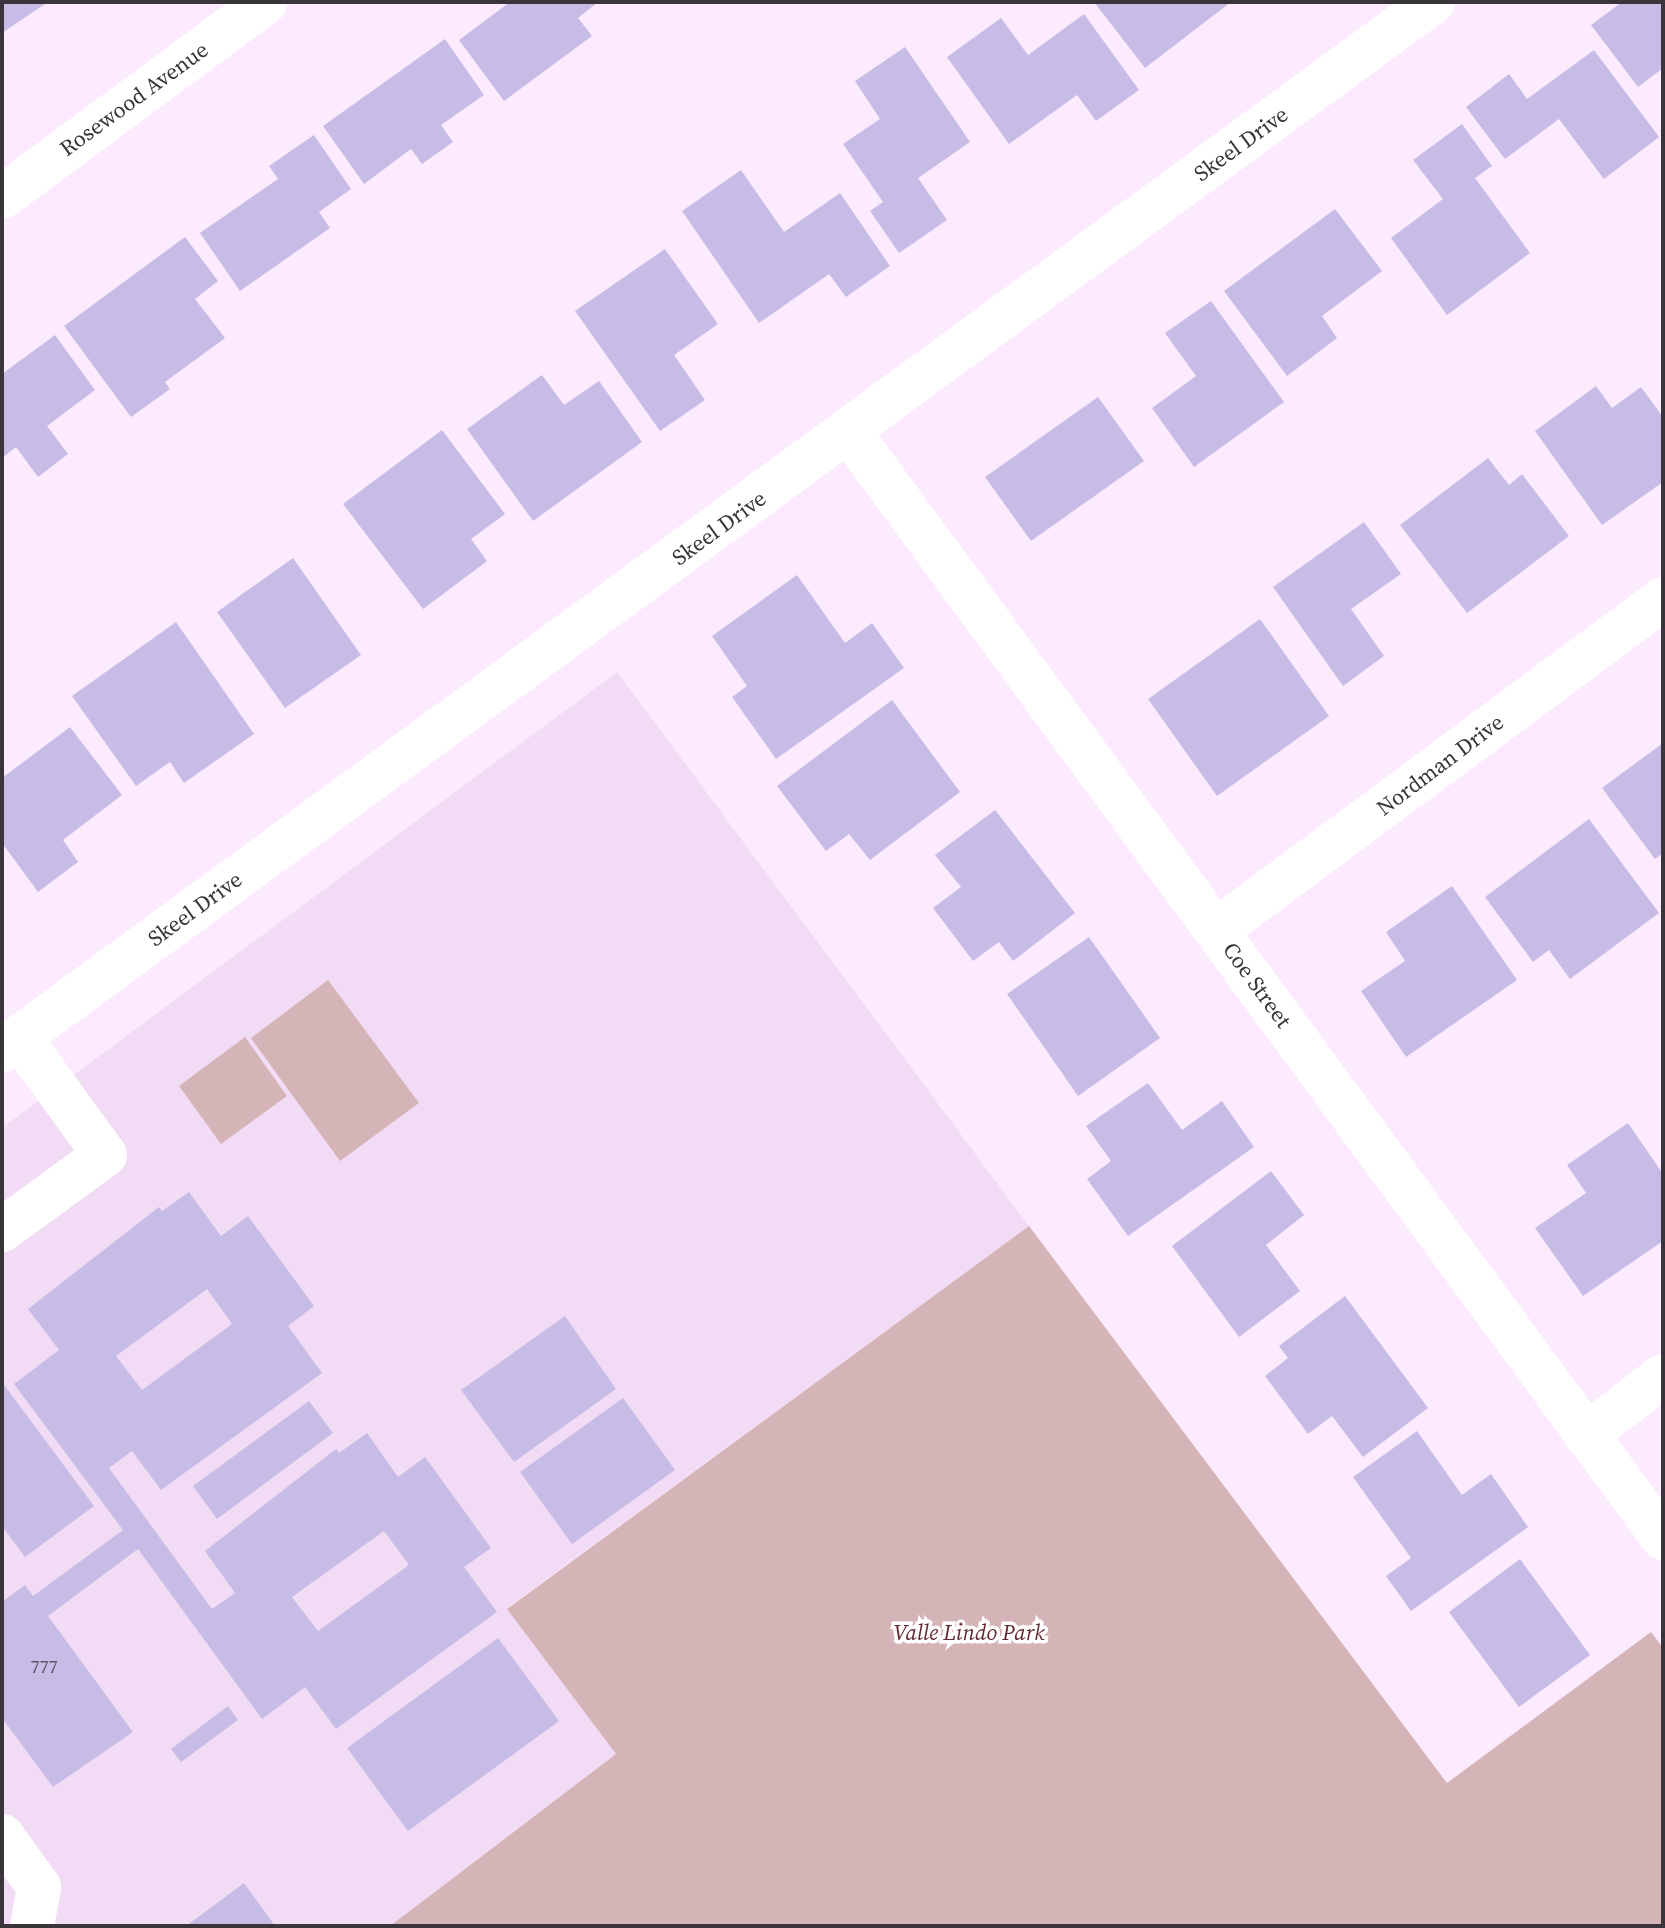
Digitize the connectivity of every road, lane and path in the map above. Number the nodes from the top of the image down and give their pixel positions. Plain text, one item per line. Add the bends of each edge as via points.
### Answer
1 (266, 2) edge
2 (1433, 2) edge
3 (2, 197) edge
4 (850, 433) junction
5 (1663, 599) edge
6 (1217, 930) junction
7 (11, 1043) edge
8 (10, 1224) edge
9 (1663, 1376) edge
10 (1586, 1435) junction
11 (1663, 1538) edge
12 (2, 1836) edge
13 (32, 1926) edge

1 - 3 street, Rosewood Avenue
2 - 4 street, Skeel Drive
4 - 6 street, Coe Street
4 - 7 street, Skeel Drive
5 - 6 street, Nordman Drive
6 - 10 street, Coe Street
7 - 8 street via 105,1155
9 - 10 street
10 - 11 street, Coe Street
12 - 13 street via 39,1887

